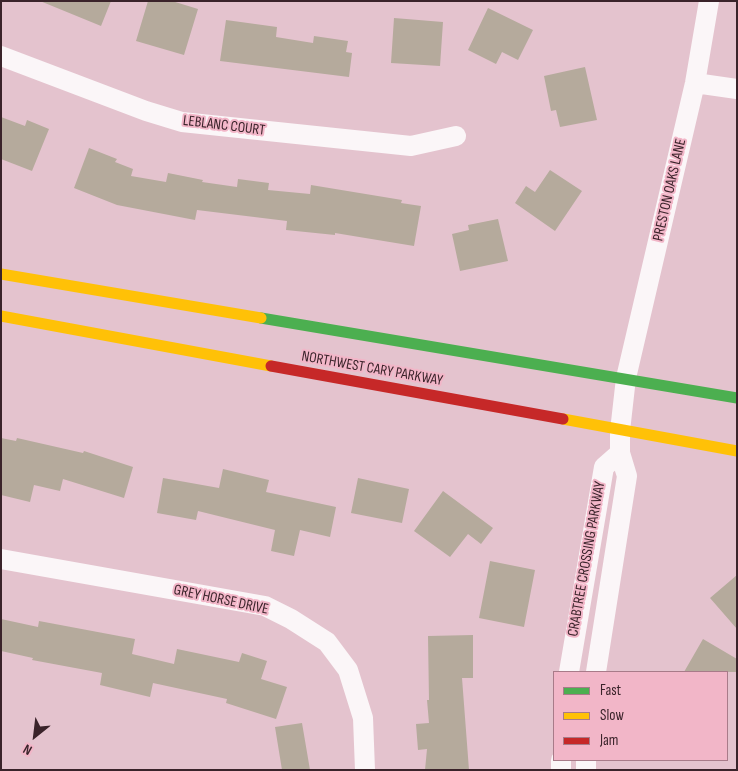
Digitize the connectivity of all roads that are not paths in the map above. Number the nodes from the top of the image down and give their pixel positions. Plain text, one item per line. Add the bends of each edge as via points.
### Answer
1 (709, 1) edge
2 (1, 56) edge
3 (695, 83) junction
4 (737, 89) edge
5 (456, 136) dead end
6 (1, 274) edge
7 (1, 316) edge
8 (626, 378) junction
9 (737, 398) edge
10 (620, 431) junction
11 (737, 450) edge
12 (620, 453) junction
13 (1, 559) edge
14 (569, 671) edge
15 (596, 671) edge
16 (365, 770) edge

1 - 3 street, PRESTON OAKS LANE
2 - 5 street, LEBLANC COURT via 146,112 182,122 411,146
3 - 4 street
3 - 8 street, PRESTON OAKS LANE
6 - 8 main road
7 - 10 main road, NORTHWEST CARY PARKWAY
8 - 9 main road
8 - 10 street, CRABTREE CROSSING PARKWAY
10 - 11 main road, NORTHWEST CARY PARKWAY
10 - 12 street, CRABTREE CROSSING PARKWAY
12 - 14 street, CRABTREE CROSSING PARKWAY via 604,467
12 - 15 street, CRABTREE CROSSING PARKWAY via 626,476
13 - 16 street, GREY HORSE DRIVE via 265,606 291,619 327,642 348,670 363,718

